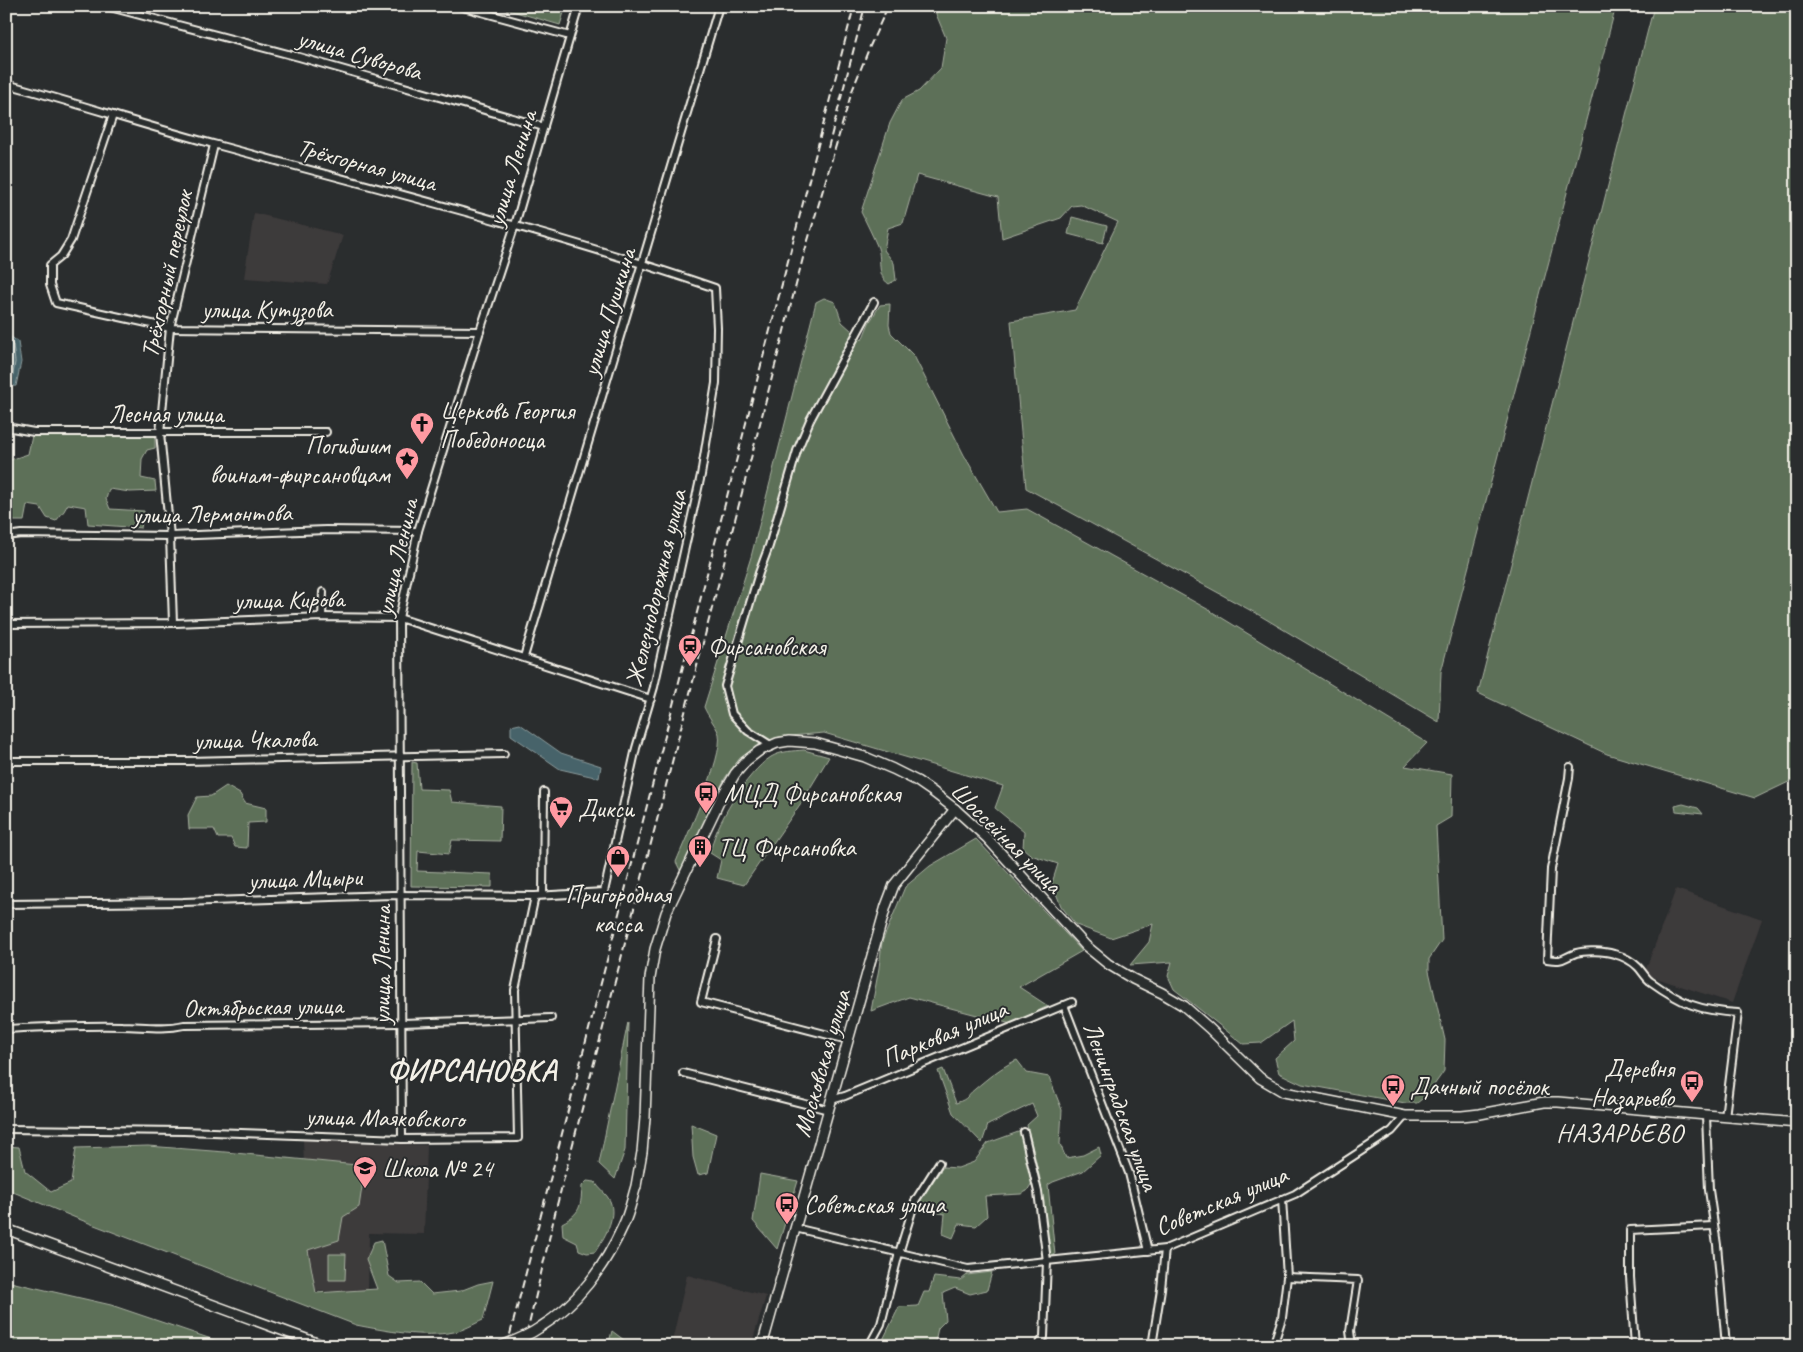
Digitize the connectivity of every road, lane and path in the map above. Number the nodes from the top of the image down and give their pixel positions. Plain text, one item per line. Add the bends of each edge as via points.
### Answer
1 (106, 6) edge
2 (458, 6) edge
3 (579, 6) edge
4 (719, 6) edge
5 (570, 36) junction
6 (6, 84) edge
7 (113, 115) junction
8 (544, 127) junction
9 (214, 144) junction
10 (515, 225) junction
11 (643, 264) junction
12 (715, 288) joint
13 (874, 302) dead end
14 (170, 328) junction
15 (480, 331) junction
16 (6, 427) edge
17 (326, 432) dead end
18 (160, 433) junction
19 (418, 531) junction
20 (6, 536) edge
21 (170, 536) junction
22 (323, 592) dead end
23 (322, 618) junction
24 (399, 618) junction
25 (172, 623) junction
26 (6, 624) edge
27 (524, 657) junction
28 (651, 699) junction
29 (772, 746) junction
30 (504, 754) dead end
31 (401, 757) junction
32 (6, 761) edge
33 (1570, 768) dead end
34 (544, 792) dead end
35 (955, 808) junction
36 (604, 892) joint
37 (401, 895) junction
38 (543, 895) junction
39 (535, 896) junction
40 (6, 904) edge
41 (717, 939) dead end
42 (1072, 1002) dead end
43 (1064, 1005) junction
44 (551, 1018) dead end
45 (515, 1019) junction
46 (402, 1023) junction
47 (6, 1029) edge
48 (848, 1040) junction
49 (683, 1073) dead end
50 (831, 1100) junction
51 (828, 1112) junction
52 (1405, 1116) junction
53 (1706, 1116) junction
54 (1725, 1117) junction
55 (1797, 1123) edge
56 (6, 1129) edge
57 (1024, 1132) dead end
58 (402, 1139) junction
59 (939, 1163) dead end
60 (1282, 1199) junction
61 (1713, 1226) junction
62 (6, 1228) edge
63 (795, 1228) junction
64 (1165, 1249) junction
65 (1148, 1251) junction
66 (899, 1253) junction
67 (1047, 1261) junction
68 (1287, 1276) junction
69 (325, 1346) edge
70 (501, 1346) edge
71 (762, 1346) edge
72 (869, 1346) edge
73 (1038, 1346) edge
74 (1152, 1346) edge
75 (1272, 1346) edge
76 (1352, 1346) edge
77 (1635, 1346) edge
78 (1726, 1346) edge

1 - 8 street, улица Суворова
2 - 5 street
3 - 5 street, улица Ленина
4 - 11 street, улица Пушкина
5 - 8 street, улица Ленина
6 - 7 street, Трёхгорная улица
7 - 9 street, Трёхгорная улица
7 - 14 street, улица Кутузова via 71,240 61,256 50,265 50,285 56,303
8 - 10 street, улица Ленина
9 - 10 street, Трёхгорная улица
9 - 14 street, Трёхгорный переулок
10 - 11 street, Трёхгорная улица
10 - 15 street, улица Ленина
11 - 12 street, Трёхгорная улица
11 - 27 street, улица Пушкина
12 - 28 street, Железнодорожная улица via 718,328 716,384 701,476
13 - 29 street via 810,420 797,451 725,686 732,714 748,731
14 - 15 street, улица Кутузова
14 - 18 street, Трёхгорный переулок
15 - 19 street, улица Ленина
16 - 18 street, Лесная улица via 34,432
17 - 18 street, Лесная улица
18 - 21 street, Трёхгорный переулок
19 - 21 street, улица Лермонтова via 326,530
19 - 24 street, улица Ленина
20 - 21 street, улица Лермонтова
21 - 25 street, Трёхгорный переулок
22 - 23 street
23 - 24 street, улица Кирова
23 - 25 street, улица Кирова
24 - 27 street, улица Кирова
24 - 31 street, улица Ленина
25 - 26 street, улица Кирова
27 - 28 street, улица Кирова
28 - 36 street, Железнодорожная улица
29 - 35 street, Шоссейная улица via 800,741 865,757 917,781
29 - 70 street, Шоссейная улица, bridge via 759,751 735,774 666,913 650,978 642,1152 624,1225 606,1259 563,1311 539,1329
30 - 31 street, улица Чкалова
31 - 32 street, улица Чкалова
31 - 37 street, улица Ленина
33 - 54 street via 1551,869 1547,959 1557,961 1587,952 1613,954 1637,966 1648,980 1692,1006 1738,1013
34 - 38 street
35 - 48 street, Московская улица via 894,885
35 - 52 street, Шоссейная улица via 1086,946 1108,964 1184,1006 1260,1078 1284,1092
36 - 38 street, улица Мцыри
37 - 39 street, улица Мцыри
37 - 40 street, улица Мцыри
37 - 46 street, улица Ленина
38 - 39 street, улица Мцыри
39 - 45 street, улица Маяковского via 515,990
41 - 48 street via 701,1002
42 - 43 street, Парковая улица
43 - 50 street, Парковая улица
43 - 65 street, Ленинградская улица via 1129,1172
44 - 45 street, Октябрьская улица
45 - 46 street, Октябрьская улица
45 - 58 street, улица Маяковского via 518,1138
46 - 47 street, Октябрьская улица
46 - 58 street, улица Ленина
48 - 50 street, Московская улица
49 - 51 street
50 - 51 street, Московская улица
51 - 63 street, Московская улица
52 - 53 street, Шоссейная улица via 1480,1114 1544,1102
52 - 60 street, Советская улица via 1392,1131 1295,1194
53 - 54 street, Шоссейная улица
53 - 61 street via 1708,1190
54 - 55 street, Шоссейная улица
56 - 58 street, улица Маяковского
57 - 67 street via 1038,1192
59 - 66 street via 915,1201
60 - 64 street, Советская улица
60 - 68 street
61 - 77 street via 1630,1230
61 - 78 street
62 - 69 street
63 - 66 street, Советская улица
63 - 71 street, Московская улица
64 - 65 street, Советская улица
64 - 74 street
65 - 67 street, Советская улица
66 - 67 street, Советская улица via 968,1269
66 - 72 street via 881,1324
67 - 73 street via 1044,1337
68 - 75 street via 1282,1318
68 - 76 street via 1358,1280 1350,1331

